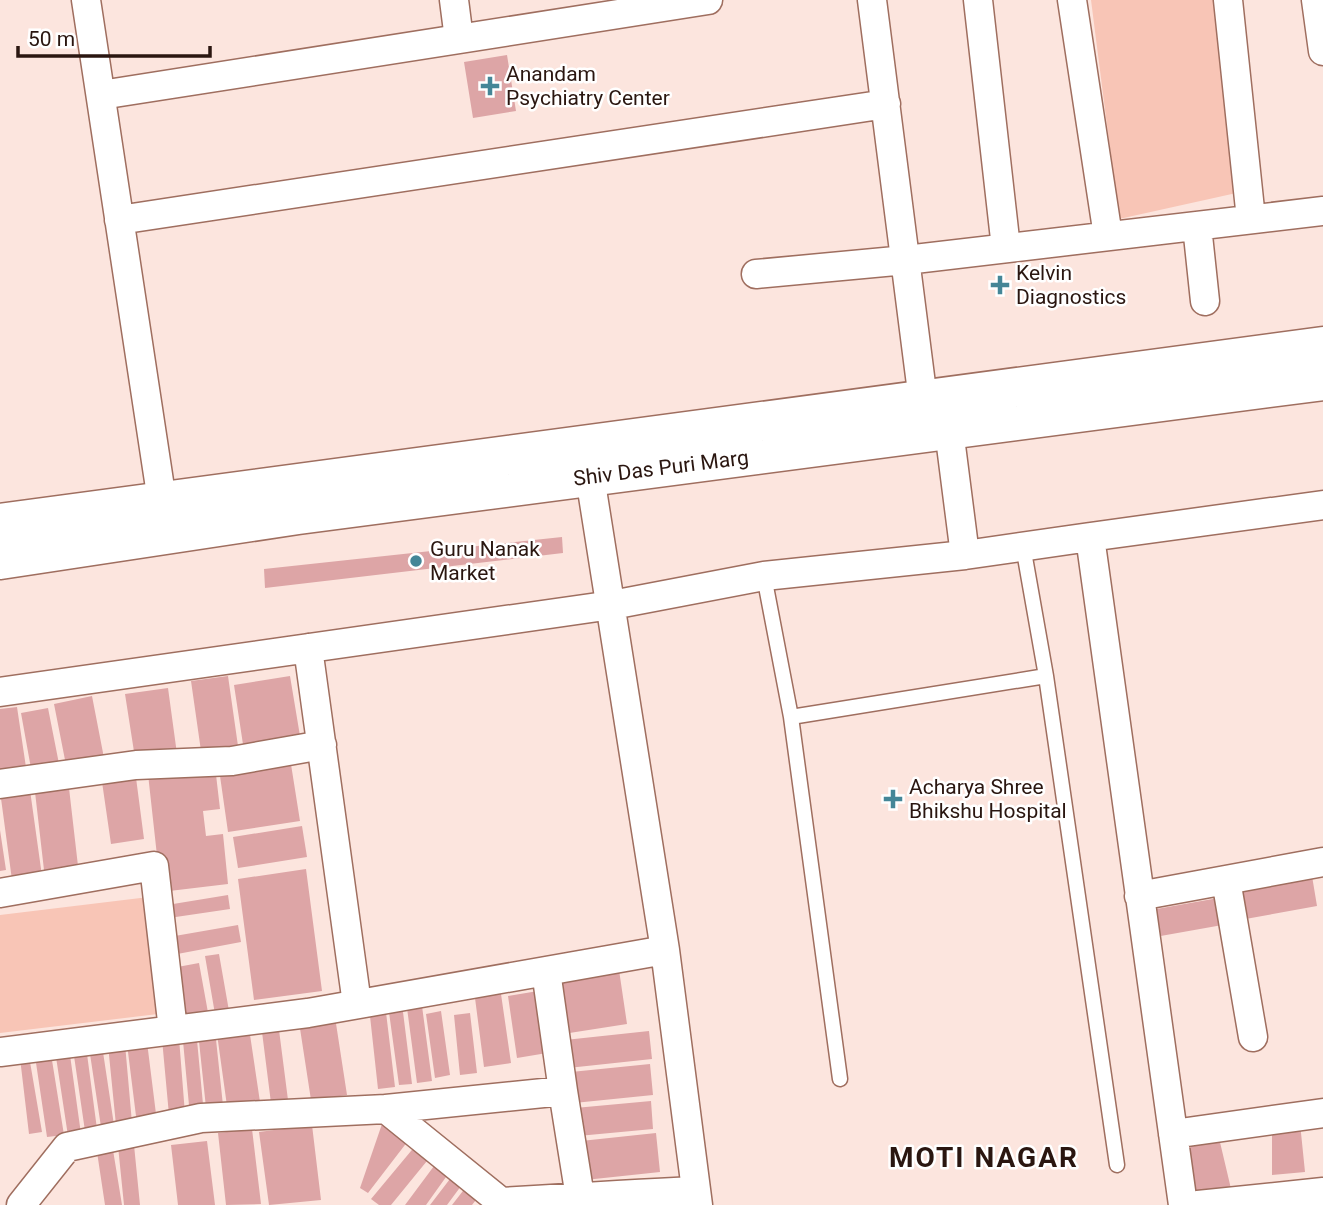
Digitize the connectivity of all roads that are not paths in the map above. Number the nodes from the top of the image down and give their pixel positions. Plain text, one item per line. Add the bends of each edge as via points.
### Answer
1 (86, 0) edge
2 (454, 0) edge
3 (708, 0) edge
4 (872, 0) edge
5 (978, 0) edge
6 (1072, 0) edge
7 (1228, 0) edge
8 (1316, 0) edge
9 (459, 39) junction
10 (1323, 51) edge
11 (101, 95) junction
12 (886, 104) junction
13 (1323, 211) edge
14 (1251, 219) junction
15 (119, 220) junction
16 (1197, 226) junction
17 (1108, 236) junction
18 (1006, 248) junction
19 (905, 260) junction
20 (755, 274) dead end
21 (1205, 301) dead end
22 (1323, 346) edge
23 (1323, 381) edge
24 (923, 400) junction
25 (949, 430) junction
26 (590, 477) junction
27 (162, 501) junction
28 (1323, 505) edge
29 (0, 523) edge
30 (1090, 537) junction
31 (1023, 547) junction
32 (965, 555) junction
33 (0, 561) edge
34 (764, 576) junction
35 (612, 605) junction
36 (308, 648) junction
37 (1046, 677) junction
38 (0, 692) edge
39 (791, 717) junction
40 (322, 745) junction
41 (0, 783) edge
42 (1321, 870) edge
43 (1226, 880) junction
44 (0, 893) edge
45 (1139, 896) junction
46 (665, 950) junction
47 (546, 971) junction
48 (357, 1004) junction
49 (173, 1030) junction
50 (1253, 1037) dead end
51 (0, 1052) edge
52 (841, 1079) dead end
53 (563, 1091) junction
54 (386, 1109) junction
55 (1323, 1113) edge
56 (1173, 1134) junction
57 (1117, 1165) dead end
58 (1323, 1192) edge
59 (580, 1198) junction
60 (697, 1198) edge
61 (21, 1205) edge
62 (1183, 1205) edge
63 (1198, 1205) edge

1 - 11 street
2 - 9 street
3 - 9 street
4 - 12 street
5 - 18 street
6 - 17 street
7 - 14 street
8 - 10 street
9 - 11 street
11 - 15 street
12 - 15 street
12 - 19 street
13 - 14 street
14 - 16 street
15 - 27 street
16 - 17 street
16 - 21 street
17 - 18 street
18 - 19 street
19 - 20 street
19 - 24 street
22 - 24 main road, Shiv Das Puri Marg
23 - 25 main road, Shiv Das Puri Marg
24 - 27 main road, Shiv Das Puri Marg
25 - 26 main road, Shiv Das Puri Marg
25 - 32 street
26 - 33 main road, Shiv Das Puri Marg
26 - 35 street
27 - 29 main road, Shiv Das Puri Marg
28 - 30 street
30 - 31 street
30 - 45 street
31 - 32 street
31 - 37 lane
32 - 34 street
34 - 35 street
34 - 39 lane
35 - 36 street
35 - 46 street
36 - 38 street
36 - 40 street
37 - 39 lane
37 - 57 lane
39 - 52 lane
40 - 41 street via 232,761 136,765
40 - 48 street
42 - 43 street
43 - 45 street
43 - 50 street
44 - 49 street via 154,866
45 - 56 street
46 - 47 street
46 - 60 street
47 - 48 street
47 - 53 street
48 - 49 street
49 - 51 street
53 - 54 street
53 - 59 street
54 - 59 street via 501,1202
54 - 61 street via 201,1118 67,1147
55 - 56 street
56 - 62 street
58 - 63 street
59 - 60 street

